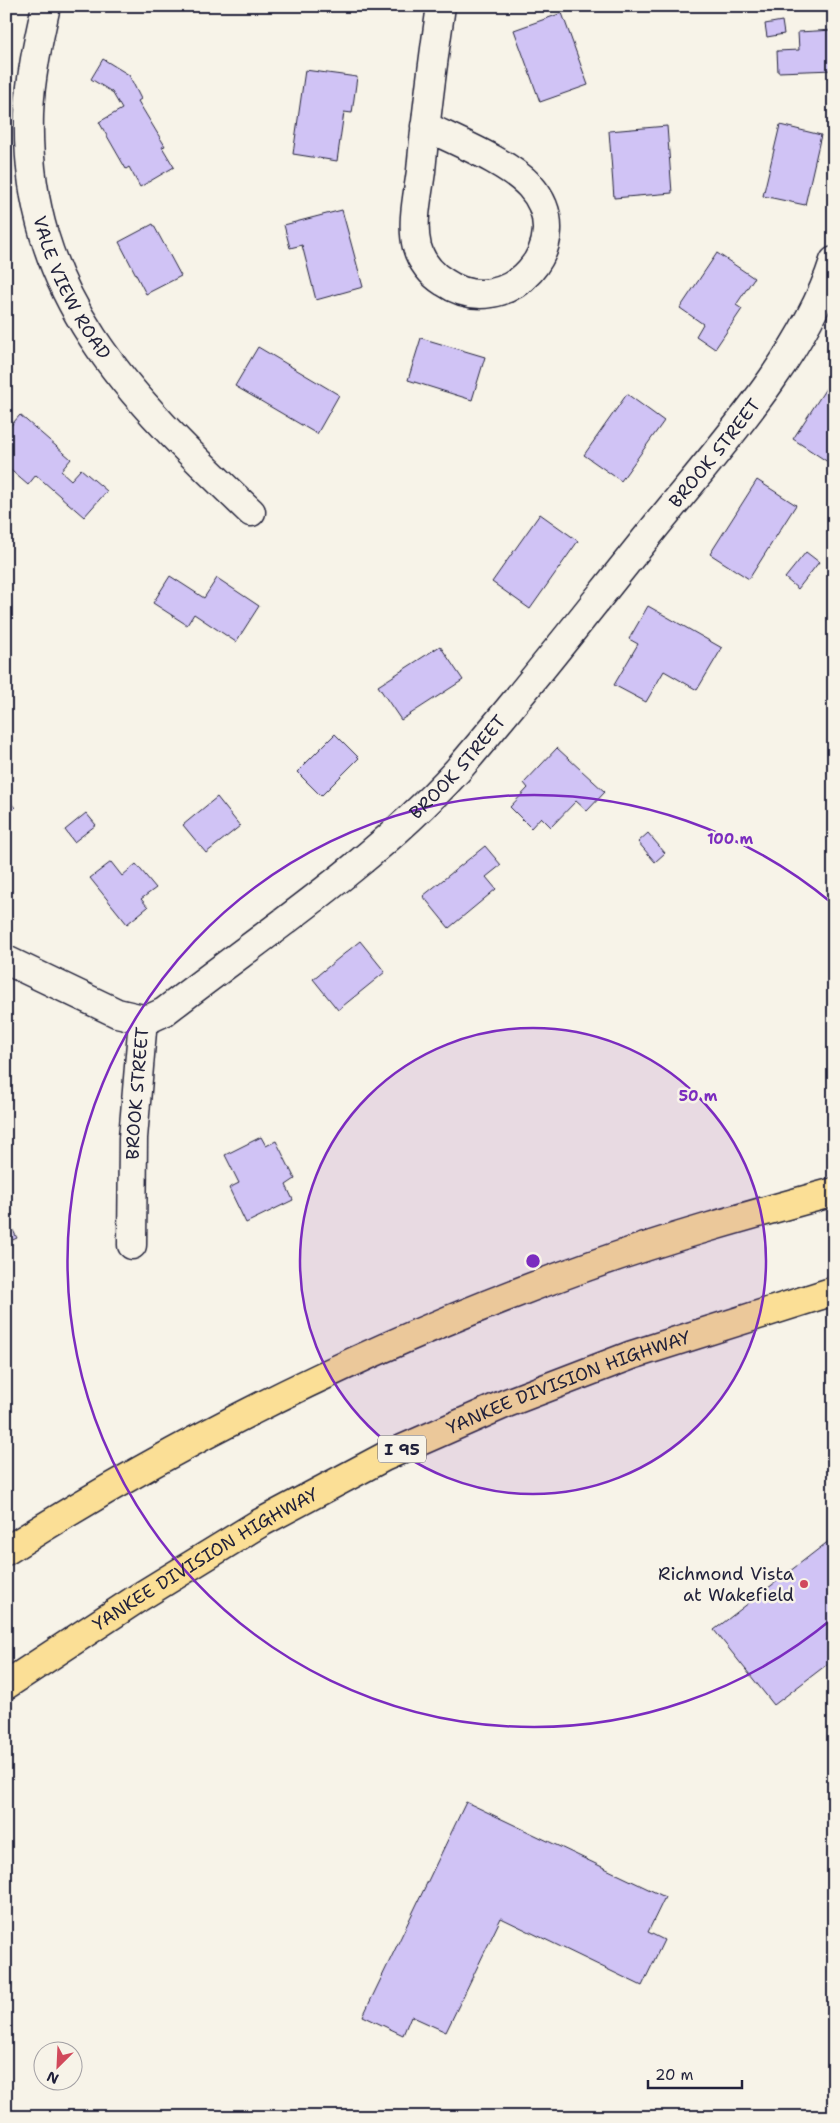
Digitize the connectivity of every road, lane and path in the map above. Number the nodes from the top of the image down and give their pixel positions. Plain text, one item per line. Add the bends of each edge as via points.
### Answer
1 (46, 6) edge
2 (441, 6) edge
3 (426, 126) junction
4 (834, 261) edge
5 (251, 512) dead end
6 (6, 960) edge
7 (143, 1019) junction
8 (834, 1192) edge
9 (132, 1245) dead end
10 (834, 1291) edge
11 (6, 1551) edge
12 (6, 1685) edge

1 - 5 street, VALE VIEW ROAD via 32,82 29,151 46,241 56,270 77,313 127,386 180,444
2 - 3 street
3 - 3 street via 415,224 423,259 438,278 458,290 483,294 506,289 526,276 544,244 545,220 538,197 512,171
4 - 7 street, BROOK STREET via 808,320 772,378 457,771 417,812 331,884 164,1012
6 - 7 street via 117,1013
7 - 9 street, BROOK STREET via 133,1138
8 - 11 highway via 711,1226 595,1264 454,1317 322,1375 199,1438 82,1502
10 - 12 highway, YANKEE DIVISION HIGHWAY / I 95 via 632,1355 507,1403 384,1457 260,1523

